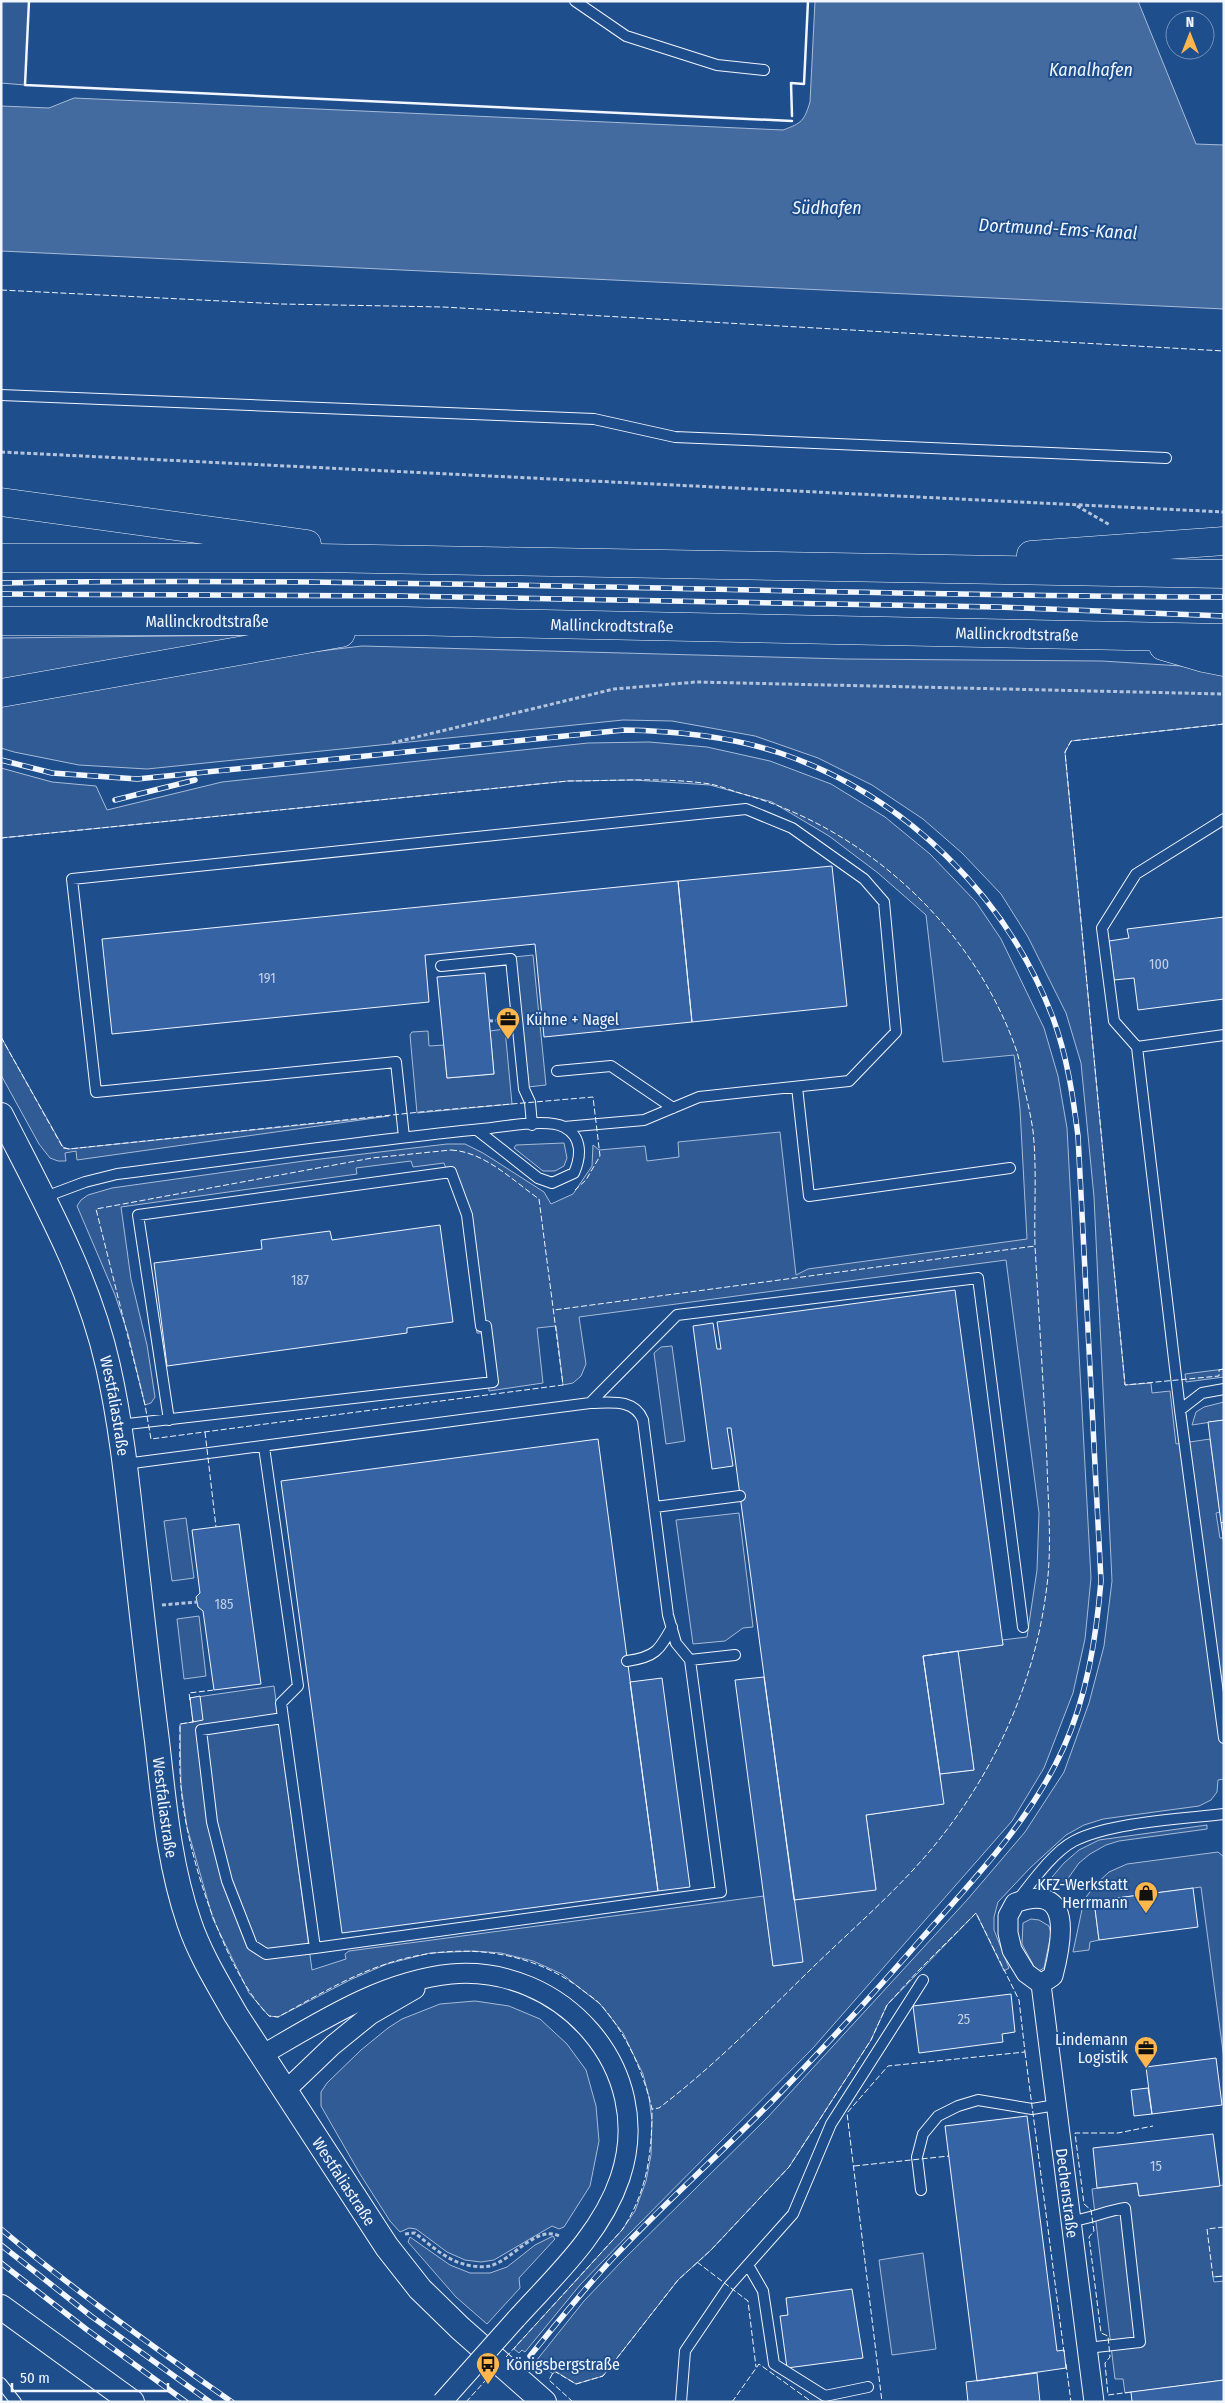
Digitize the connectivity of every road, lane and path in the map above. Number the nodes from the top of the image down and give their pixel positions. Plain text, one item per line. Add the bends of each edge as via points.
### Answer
1 (574, 1) edge
2 (764, 70) dead end
3 (1, 395) edge
4 (1, 452) edge
5 (1166, 458) dead end
6 (1, 502) edge
7 (1224, 512) edge
8 (1224, 541) edge
9 (1, 558) edge
10 (410, 560) junction
11 (920, 568) junction
12 (1224, 574) edge
13 (1, 621) edge
14 (404, 621) junction
15 (1126, 635) junction
16 (1224, 638) edge
17 (1224, 662) edge
18 (1, 692) edge
19 (1224, 694) edge
20 (392, 743) dead end
21 (1224, 819) edge
22 (441, 966) dead end
23 (1224, 1035) edge
24 (1137, 1047) junction
25 (557, 1071) dead end
26 (797, 1086) junction
27 (673, 1108) junction
28 (1, 1115) edge
29 (532, 1124) junction
30 (564, 1127) junction
31 (477, 1130) junction
32 (404, 1137) junction
33 (1010, 1168) dead end
34 (44, 1197) junction
35 (1224, 1389) edge
36 (590, 1403) junction
37 (1180, 1410) junction
38 (168, 1420) junction
39 (119, 1426) junction
40 (264, 1447) junction
41 (125, 1464) junction
42 (740, 1496) dead end
43 (655, 1507) junction
44 (197, 1602) dead end
45 (141, 1608) junction
46 (672, 1627) junction
47 (1023, 1627) dead end
48 (736, 1655) dead end
49 (690, 1660) junction
50 (627, 1661) dead end
51 (283, 1718) junction
52 (1224, 1738) edge
53 (1224, 1814) edge
54 (1016, 1902) junction
55 (315, 1948) junction
56 (438, 1976) junction
57 (923, 1980) dead end
58 (1041, 1984) junction
59 (262, 2055) junction
60 (285, 2091) junction
61 (1056, 2105) junction
62 (921, 2190) dead end
63 (1070, 2221) junction
64 (561, 2237) dead end
65 (398, 2238) dead end
66 (748, 2264) junction
67 (1, 2307) edge
68 (1087, 2348) junction
69 (1, 2383) edge
70 (868, 2387) dead end
71 (16, 2402) edge
72 (132, 2402) edge
73 (442, 2402) edge
74 (544, 2402) edge
75 (681, 2402) edge
76 (1094, 2402) edge

1 - 2 lane via 626,36 717,65
3 - 5 lane via 594,419 676,437
4 - 7 path
6 - 10 highway
8 - 11 highway via 1045,554
9 - 10 highway via 197,556
10 - 11 highway
11 - 12 highway
13 - 14 highway, Mallinckrodtstraße
14 - 15 highway, Mallinckrodtstraße
14 - 18 highway
15 - 16 highway, Mallinckrodtstraße
15 - 17 highway
19 - 20 path via 696,682 614,689
21 - 24 lane via 1136,874 1102,928 1114,1021
22 - 29 lane via 511,959 524,1089 530,1102
23 - 24 lane
24 - 37 lane
25 - 27 lane via 611,1066
26 - 27 lane via 699,1097
26 - 32 lane via 850,1081 896,1032 884,902 864,879 800,833 746,809 72,879 96,1092 396,1062
26 - 33 lane via 809,1196
27 - 30 lane via 644,1120
28 - 34 street, Westfaliastraße
29 - 30 lane via 551,1123
29 - 31 lane
30 - 31 lane via 574,1135 579,1146 579,1160 574,1173 552,1183 538,1178
31 - 32 lane
32 - 34 lane via 117,1174
34 - 39 street, Westfaliastraße via 73,1258 99,1328
35 - 37 lane via 1202,1393
36 - 40 lane
36 - 43 lane via 624,1402 639,1410 644,1420
36 - 47 lane via 677,1315 978,1278
37 - 52 lane
38 - 38 lane via 493,1382 486,1326 481,1326 467,1215 450,1172 138,1215
38 - 39 lane
39 - 41 street, Westfaliastraße
40 - 41 lane
40 - 51 lane via 298,1686 281,1703
41 - 45 street, Westfaliastraße
42 - 43 lane
43 - 46 lane
44 - 45 path
45 - 59 street, Westfaliastraße via 176,1882 190,1925 214,1978
46 - 49 lane via 676,1643
46 - 50 lane via 660,1649 643,1659
48 - 49 lane
49 - 55 lane via 721,1892
51 - 55 lane
51 - 55 lane via 201,1730 212,1822 227,1881 252,1945 266,1954
53 - 54 lane via 1104,1830 1073,1841 1047,1864
54 - 58 street via 1008,1916 1012,1950 1026,1973
54 - 58 street via 1031,1897 1048,1899 1057,1908 1062,1923 1053,1976
56 - 59 street via 377,1992
56 - 60 street via 370,2015
56 - 73 street, bridge via 467,1973 502,1976 522,1982 555,1998 585,2023 606,2052 618,2077 625,2104 627,2141 610,2202 579,2250
57 - 66 lane via 831,2124 793,2214
58 - 61 street, Dechenstraße
59 - 60 street, Westfaliastraße
60 - 74 street, Westfaliastraße via 386,2247 420,2289
61 - 62 lane via 1032,2109 978,2100 938,2116 923,2134 917,2157
61 - 63 street, Dechenstraße
63 - 68 street, Dechenstraße
63 - 68 lane via 1125,2208 1140,2342
64 - 65 path via 544,2234 490,2266 459,2262 415,2233
66 - 70 lane via 763,2291 774,2364 825,2396
66 - 75 lane via 685,2351
67 - 72 street
68 - 76 street, Dechenstraße
69 - 71 lane

